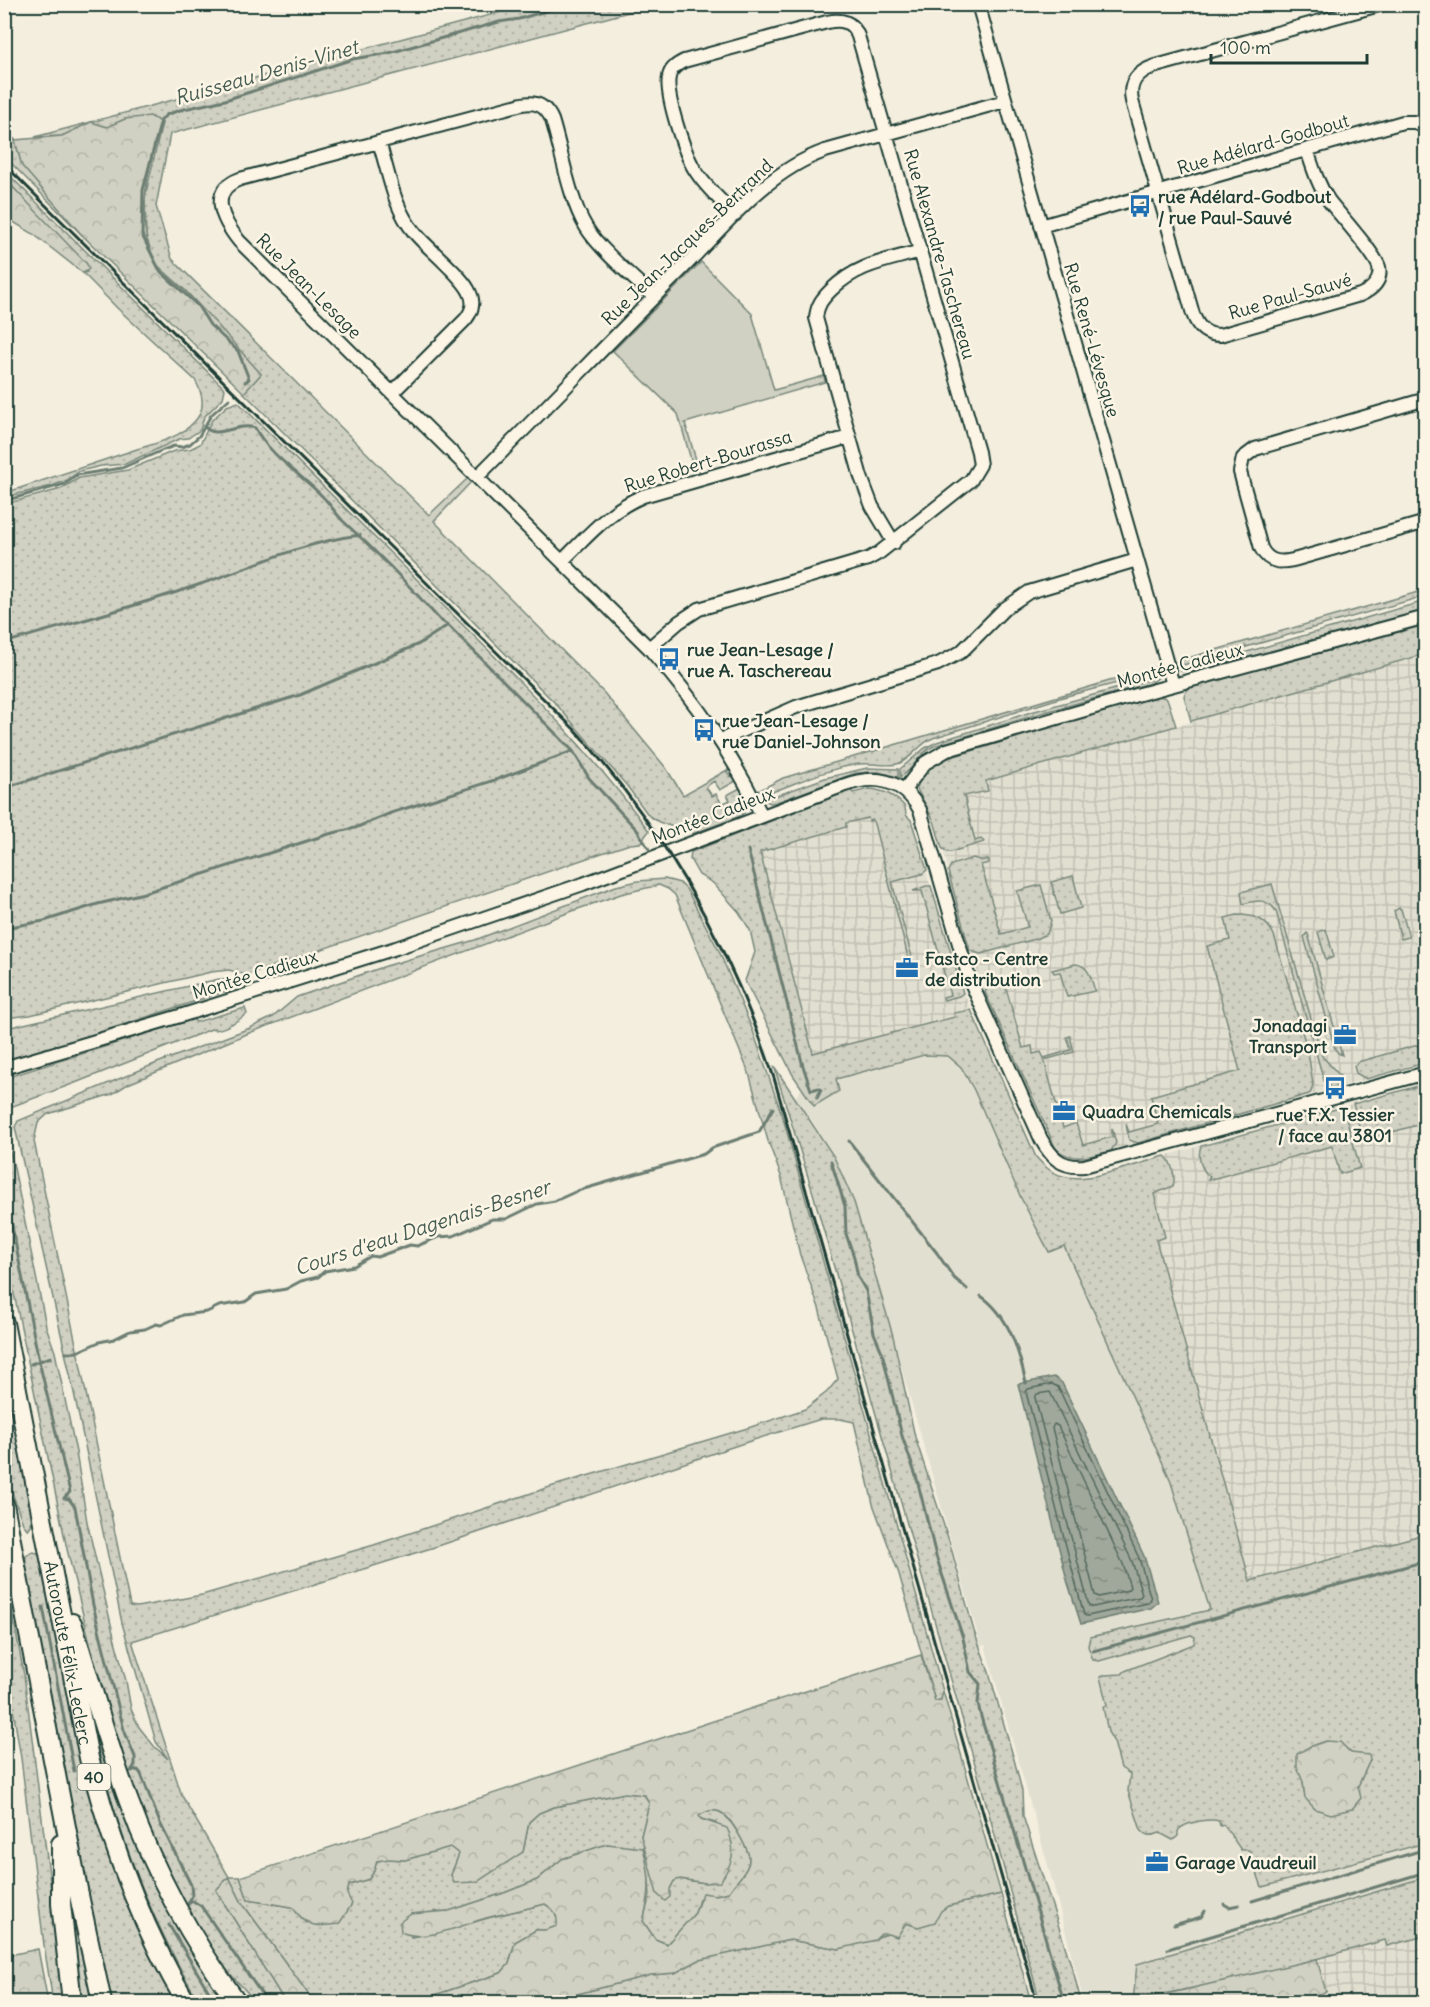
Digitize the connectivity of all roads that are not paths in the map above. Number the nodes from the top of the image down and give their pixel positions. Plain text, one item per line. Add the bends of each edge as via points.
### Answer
1 (978, 4) edge
2 (1383, 4) edge
3 (1005, 101) junction
4 (1425, 128) edge
5 (886, 135) junction
6 (380, 142) junction
7 (1307, 150) junction
8 (1158, 192) junction
9 (735, 215) junction
10 (1041, 226) junction
11 (921, 251) junction
12 (654, 297) junction
13 (392, 393) junction
14 (1425, 399) edge
15 (849, 437) junction
16 (477, 477) junction
17 (1425, 522) edge
18 (894, 543) junction
19 (1137, 560) junction
20 (562, 561) junction
21 (1425, 617) edge
22 (649, 648) junction
23 (1173, 686) junction
24 (721, 741) junction
25 (904, 790) junction
26 (762, 816) junction
27 (4, 1068) edge
28 (1425, 1073) edge
29 (4, 1323) edge
30 (4, 1504) edge
31 (46, 1538) junction
32 (61, 1800) junction
33 (72, 2002) edge
34 (102, 2002) edge
35 (186, 2002) edge
36 (237, 2002) edge

1 - 3 street, Rue René-Lévesque
2 - 8 street via 1156,66 1139,74 1132,83 1131,96
3 - 5 street, Rue Jean-Jacques-Bertrand
3 - 10 street, Rue René-Lévesque
4 - 7 street, Rue Adélard-Godbout via 1415,122 1403,122
5 - 9 street, Rue Jean-Jacques-Bertrand via 803,160 772,180
5 - 9 street, Rue Alexandre-Taschereau via 858,36 853,26 844,21 827,22 680,63 670,72 668,84 687,155 701,179
5 - 11 street, Rue Alexandre-Taschereau
6 - 12 street, Rue Jean-Lesage via 522,104 540,105 548,110 552,120 585,226
6 - 13 street via 393,192 407,222 465,285 472,300 466,319
6 - 13 street, Rue Jean-Lesage via 234,181 224,190 220,203 238,241
7 - 8 street, Rue Adélard-Godbout
7 - 8 street, Rue Paul-Sauvé via 1326,195 1376,262 1377,281 1360,294 1225,334 1208,333 1196,321
8 - 10 street, Rue Adélard-Godbout
9 - 12 street, Rue Jean-Jacques-Bertrand
10 - 19 street, Rue René-Lévesque
11 - 15 street via 852,273 818,307 816,322
11 - 18 street, Rue Alexandre-Taschereau via 980,465 971,480
12 - 16 street, Rue Jean-Jacques-Bertrand
13 - 16 street, Rue Jean-Lesage
14 - 17 street via 1261,446 1245,455 1240,472 1261,548 1276,562
15 - 18 street via 865,490
15 - 20 street, Rue Robert-Bourassa via 628,502 607,516
16 - 20 street, Rue Jean-Lesage
18 - 22 street, Rue Alexandre-Taschereau via 868,559 699,609
19 - 23 street, Rue René-Lévesque
19 - 24 street via 1029,592 1004,609 961,652 938,664 796,706
20 - 22 street, Rue Jean-Lesage
21 - 23 street, Montée Cadieux
22 - 24 street, Rue Jean-Lesage
23 - 25 street, Montée Cadieux via 947,750 925,763
24 - 26 street, Rue Jean-Lesage
25 - 26 street, Montée Cadieux via 876,779 861,780
25 - 28 street via 922,815 977,1000 1041,1139 1060,1163 1084,1166
26 - 27 street, Montée Cadieux via 583,884 396,948
29 - 31 highway, Autoroute Félix-Leclerc / 40
30 - 32 highway, Autoroute Félix-Leclerc / 40
31 - 35 highway, Autoroute Félix-Leclerc / 40 via 99,1798 144,1920
31 - 36 highway via 114,1760 139,1827 173,1900
32 - 33 highway via 61,1904
32 - 34 highway, Autoroute Félix-Leclerc / 40

